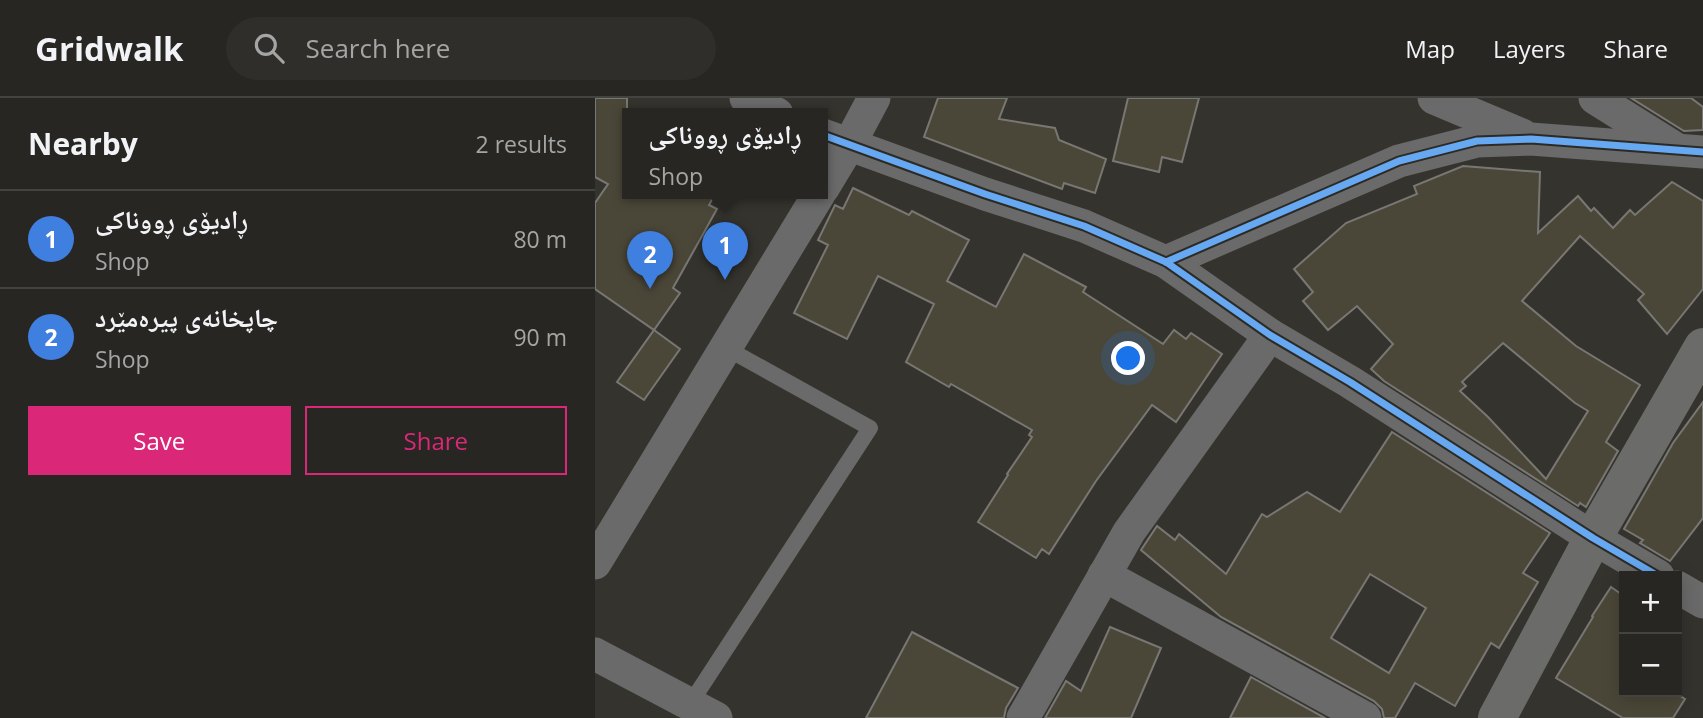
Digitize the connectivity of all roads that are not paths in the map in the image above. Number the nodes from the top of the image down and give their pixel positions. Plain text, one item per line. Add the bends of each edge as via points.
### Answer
1 (745, 98) edge
2 (874, 98) edge
3 (1434, 98) edge
4 (1595, 98) edge
5 (765, 108) edge
6 (1531, 139) junction
7 (836, 140) edge
8 (1691, 151) edge
9 (828, 170) edge
10 (816, 199) edge
11 (1166, 262) junction
12 (1270, 335) junction
13 (1703, 347) edge
14 (726, 348) junction
15 (1593, 538) junction
16 (595, 563) edge
17 (1649, 571) edge
18 (1104, 575) junction
19 (1682, 590) edge
20 (1703, 602) edge
21 (595, 654) edge
22 (703, 711) edge
23 (1023, 718) edge
24 (1365, 718) edge
25 (1497, 718) edge

1 - 5 street
2 - 7 street
3 - 6 street
4 - 8 street
6 - 8 street
6 - 11 street via 1477,141 1399,161
7 - 9 street
7 - 11 street via 1084,226
10 - 14 street
11 - 12 street
12 - 15 street
12 - 18 street via 1129,532
13 - 15 main road
14 - 16 street
14 - 22 lane via 870,428
15 - 17 street
15 - 25 main road
18 - 23 street
18 - 24 street
19 - 20 street
21 - 22 street

